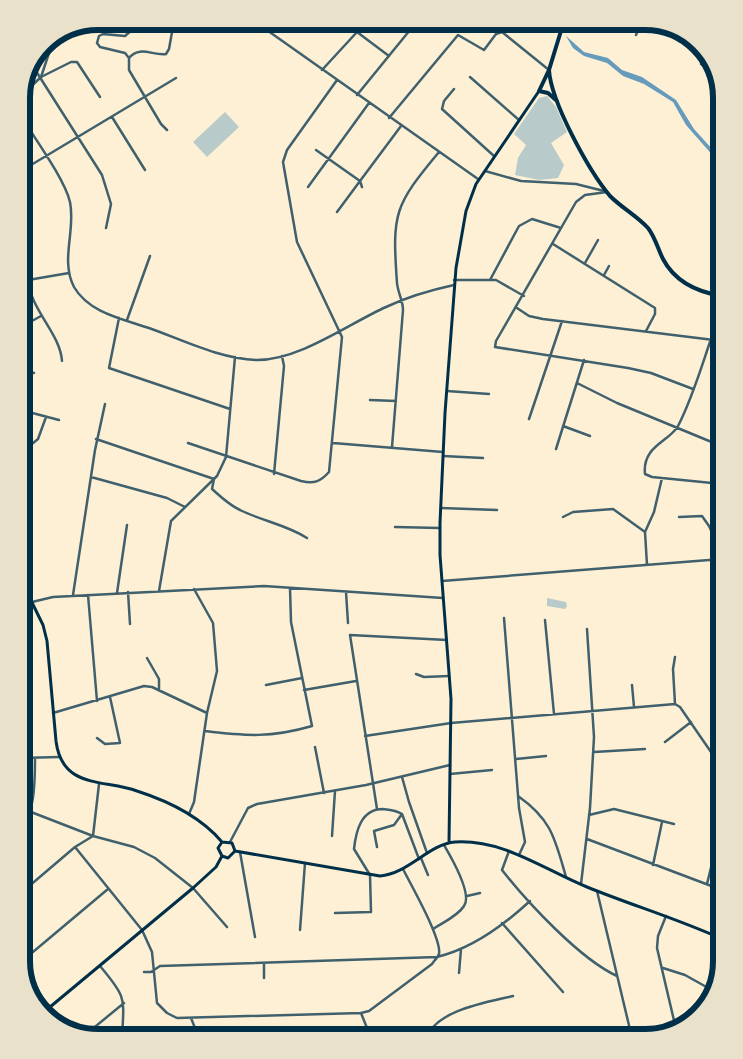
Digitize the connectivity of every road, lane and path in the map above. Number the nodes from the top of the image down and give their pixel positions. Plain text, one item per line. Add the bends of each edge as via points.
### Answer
1 (131, 30) edge
2 (172, 30) edge
3 (266, 30) edge
4 (410, 30) dead end
5 (561, 30) edge
6 (638, 30) edge
7 (636, 35) dead end
8 (50, 51) edge
9 (389, 56) junction
10 (129, 58) junction
11 (36, 70) edge
12 (322, 70) junction
13 (549, 70) junction
14 (41, 76) junction
15 (470, 77) dead end
16 (176, 78) dead end
17 (337, 80) junction
18 (31, 86) edge
19 (454, 89) dead end
20 (539, 91) junction
21 (357, 94) junction
22 (100, 97) dead end
23 (145, 97) junction
24 (557, 102) junction
25 (369, 103) junction
26 (112, 117) junction
27 (389, 118) junction
28 (519, 120) junction
29 (400, 126) junction
30 (30, 130) edge
31 (168, 130) dead end
32 (79, 137) junction
33 (316, 150) dead end
34 (439, 152) junction
35 (46, 156) junction
36 (494, 156) junction
37 (329, 159) junction
38 (30, 166) edge
39 (145, 170) dead end
40 (484, 171) junction
41 (478, 180) junction
42 (360, 181) junction
43 (362, 187) dead end
44 (308, 188) dead end
45 (607, 192) junction
46 (337, 212) dead end
47 (106, 228) dead end
48 (561, 228) junction
49 (598, 240) dead end
50 (553, 244) junction
51 (150, 256) dead end
52 (585, 263) junction
53 (609, 266) dead end
54 (69, 273) junction
55 (604, 275) junction
56 (30, 280) edge
57 (454, 280) junction
58 (490, 280) junction
59 (454, 285) junction
60 (30, 291) edge
61 (713, 294) edge
62 (524, 296) junction
63 (401, 300) junction
64 (517, 308) junction
65 (41, 316) junction
66 (119, 318) junction
67 (127, 320) junction
68 (562, 321) junction
69 (30, 322) edge
70 (339, 331) junction
71 (646, 331) junction
72 (711, 340) joint
73 (552, 355) junction
74 (282, 356) junction
75 (235, 357) junction
76 (584, 360) junction
77 (62, 361) dead end
78 (30, 372) edge
79 (34, 373) dead end
80 (577, 384) junction
81 (693, 389) junction
82 (447, 391) junction
83 (489, 394) dead end
84 (370, 400) dead end
85 (396, 401) junction
86 (105, 404) dead end
87 (230, 409) junction
88 (30, 413) edge
89 (46, 417) junction
90 (529, 419) dead end
91 (58, 420) dead end
92 (563, 426) junction
93 (677, 428) junction
94 (590, 436) dead end
95 (96, 438) junction
96 (188, 443) dead end
97 (333, 443) junction
98 (713, 443) edge
99 (30, 446) edge
100 (392, 447) junction
101 (556, 449) dead end
102 (443, 454) junction
103 (226, 457) junction
104 (483, 458) dead end
105 (274, 474) junction
106 (91, 477) junction
107 (662, 478) junction
108 (214, 479) junction
109 (713, 483) edge
110 (185, 507) junction
111 (441, 508) junction
112 (497, 510) dead end
113 (563, 517) dead end
114 (679, 517) dead end
115 (127, 525) dead end
116 (396, 527) dead end
117 (440, 528) junction
118 (645, 532) junction
119 (713, 535) edge
120 (307, 538) dead end
121 (713, 560) edge
122 (647, 565) junction
123 (442, 581) junction
124 (290, 588) junction
125 (193, 589) junction
126 (159, 591) junction
127 (346, 591) junction
128 (128, 592) junction
129 (117, 593) junction
130 (88, 595) junction
131 (73, 596) junction
132 (30, 598) edge
133 (443, 598) junction
134 (32, 602) junction
135 (504, 618) dead end
136 (546, 620) dead end
137 (348, 623) dead end
138 (130, 624) dead end
139 (587, 629) dead end
140 (447, 640) junction
141 (675, 657) dead end
142 (148, 658) dead end
143 (416, 674) dead end
144 (451, 676) junction
145 (302, 678) junction
146 (356, 681) junction
147 (266, 685) dead end
148 (632, 685) dead end
149 (159, 690) junction
150 (304, 690) junction
151 (110, 697) junction
152 (97, 700) junction
153 (675, 704) junction
154 (634, 707) junction
155 (593, 710) junction
156 (53, 713) junction
157 (207, 713) junction
158 (554, 714) junction
159 (512, 717) junction
160 (691, 722) junction
161 (451, 723) junction
162 (205, 731) junction
163 (365, 736) junction
164 (97, 738) dead end
165 (665, 742) dead end
166 (315, 747) dead end
167 (645, 749) dead end
168 (594, 752) junction
169 (713, 755) edge
170 (546, 756) dead end
171 (59, 757) junction
172 (30, 758) edge
173 (35, 758) junction
174 (516, 759) junction
175 (450, 765) junction
176 (492, 770) dead end
177 (450, 774) junction
178 (402, 776) junction
179 (99, 784) junction
180 (371, 784) junction
181 (335, 790) junction
182 (324, 792) junction
183 (518, 796) junction
184 (377, 809) junction
185 (31, 812) joint
186 (189, 814) junction
187 (402, 814) junction
188 (590, 815) junction
189 (662, 822) junction
190 (674, 824) dead end
191 (93, 836) junction
192 (332, 836) dead end
193 (587, 839) junction
194 (222, 842) junction
195 (230, 842) junction
196 (450, 843) junction
197 (444, 845) junction
198 (75, 846) junction
199 (377, 846) dead end
200 (235, 851) junction
201 (509, 851) junction
202 (240, 852) junction
203 (428, 854) junction
204 (519, 855) junction
205 (222, 856) junction
206 (420, 859) junction
207 (713, 859) edge
208 (305, 863) junction
209 (653, 865) junction
210 (403, 869) junction
211 (370, 874) junction
212 (428, 875) dead end
213 (566, 877) junction
214 (581, 884) junction
215 (707, 884) junction
216 (30, 885) edge
217 (713, 886) edge
218 (193, 888) junction
219 (108, 890) junction
220 (597, 891) junction
221 (480, 893) dead end
222 (467, 896) junction
223 (530, 901) junction
224 (335, 913) dead end
225 (666, 916) junction
226 (502, 923) junction
227 (227, 927) dead end
228 (433, 929) junction
229 (142, 930) junction
230 (300, 930) dead end
231 (713, 935) edge
232 (255, 937) dead end
233 (461, 949) junction
234 (30, 955) edge
235 (437, 957) junction
236 (264, 964) junction
237 (100, 966) junction
238 (154, 968) junction
239 (663, 968) junction
240 (144, 972) dead end
241 (459, 973) dead end
242 (617, 976) junction
243 (264, 978) dead end
244 (708, 988) edge
245 (563, 992) dead end
246 (513, 996) dead end
247 (124, 1003) junction
248 (49, 1008) edge
249 (361, 1013) junction
250 (191, 1018) junction
251 (675, 1022) edge
252 (93, 1029) edge
253 (123, 1029) edge
254 (195, 1029) edge
255 (367, 1029) edge
256 (433, 1029) edge
257 (630, 1029) edge

1 - 10 street via 122,37 103,34 97,43 100,47 125,53
2 - 10 street via 166,54 140,51
3 - 12 street
4 - 9 street
5 - 13 main road
6 - 7 street
8 - 14 street
9 - 12 street via 357,32
9 - 21 street
10 - 23 street via 129,70
11 - 14 street
12 - 17 street
13 - 20 main road
13 - 24 main road
13 - 27 street via 502,32 496,34 484,50 459,35
14 - 18 street
14 - 22 street via 77,62
14 - 32 street
15 - 28 street
16 - 23 street
17 - 21 street
17 - 70 street via 284,156 283,170 300,251
19 - 36 street via 442,109
20 - 24 main road via 548,93
20 - 28 main road
21 - 25 street
23 - 26 street
23 - 31 street
24 - 45 main road
25 - 27 street
25 - 37 street
26 - 32 street
26 - 39 street
27 - 29 street
28 - 36 main road
29 - 34 street
29 - 42 street
30 - 35 street
32 - 35 street
32 - 47 street via 107,188 111,207
33 - 37 street
34 - 41 street
34 - 63 street via 407,192 396,218 397,281
35 - 38 street
35 - 54 street via 70,204
36 - 40 main road
37 - 42 street
37 - 44 street
40 - 41 main road
40 - 45 street via 520,181 576,184
41 - 57 main road via 466,210
42 - 43 street
42 - 46 street
45 - 48 street via 581,196
45 - 61 main road via 650,231 675,276 699,290
48 - 50 street
48 - 58 street via 532,220 519,226
49 - 52 street
50 - 52 street
50 - 62 street
51 - 67 street
52 - 55 street
53 - 55 street
54 - 56 street
54 - 66 street via 86,302
55 - 71 street via 655,308
57 - 58 street
57 - 59 main road
58 - 62 street
59 - 63 street
59 - 82 main road
60 - 65 street
62 - 64 street
63 - 70 street
63 - 85 street
64 - 68 street via 529,316
64 - 73 street via 495,347
65 - 69 street
65 - 77 street via 58,345
66 - 67 street
66 - 87 street via 109,368
67 - 75 street
68 - 71 street
68 - 73 street
70 - 74 street
70 - 97 street via 342,337
71 - 72 street
72 - 81 street
73 - 76 street
73 - 90 street
74 - 75 street via 263,360
74 - 105 street via 284,366
75 - 87 street
76 - 80 street
76 - 81 street via 646,372
78 - 79 street
80 - 92 street
80 - 93 street
81 - 93 street
82 - 83 street
82 - 102 main road
84 - 85 street
85 - 100 street
86 - 95 street
87 - 103 street
88 - 89 street
89 - 91 street
89 - 99 street via 38,439
92 - 94 street
92 - 101 street
93 - 98 street
93 - 107 street via 651,450 644,469 645,474
95 - 106 street
95 - 108 street
96 - 103 street
97 - 100 street
97 - 105 street via 329,472 322,480 312,484
100 - 102 street
102 - 104 street
102 - 111 main road
103 - 105 street
103 - 108 street
106 - 110 street via 167,498
106 - 131 street
107 - 109 street
107 - 118 street via 654,512
108 - 110 street
108 - 120 street via 212,489 226,502
110 - 126 street via 171,521
111 - 112 street
111 - 117 main road
113 - 118 street via 573,512 613,509
114 - 119 street via 702,516
115 - 129 street
116 - 117 street
117 - 123 main road
118 - 122 street
121 - 122 street
122 - 123 street
123 - 133 main road
124 - 125 street via 240,586
124 - 127 street
124 - 145 street via 291,622
125 - 126 street
125 - 157 street via 213,623 216,641 217,671
126 - 128 street
127 - 133 street
127 - 137 street
128 - 129 street
128 - 138 street
129 - 130 street
130 - 131 street
130 - 152 street
131 - 134 street via 46,597
132 - 134 main road
133 - 140 main road
134 - 156 main road via 48,644
135 - 159 street
136 - 158 street
139 - 155 street
140 - 144 main road
140 - 146 street via 350,635
141 - 153 street
142 - 149 street via 159,679
143 - 144 street via 424,677
144 - 161 main road
145 - 147 street
145 - 150 street
146 - 150 street
146 - 163 street
148 - 154 street
149 - 151 street via 144,686
149 - 157 street
150 - 162 street via 312,726 285,734 249,736
151 - 152 street
151 - 164 street via 120,743 105,744
152 - 156 street
153 - 154 street
153 - 160 street
154 - 155 street
155 - 158 street
155 - 168 street
156 - 171 main road
157 - 162 street
158 - 159 street
159 - 161 street
159 - 174 street
160 - 165 street
160 - 169 street
161 - 163 street
161 - 175 main road
162 - 186 street via 194,802
163 - 180 street
166 - 182 street
167 - 168 street
168 - 188 street
170 - 174 street
171 - 173 street
171 - 179 main road via 74,774
172 - 173 street
173 - 185 street via 35,793
174 - 183 street
175 - 177 main road
175 - 178 street
176 - 177 street
177 - 196 main road
178 - 180 street
178 - 203 street
179 - 186 main road via 135,790
179 - 191 street
180 - 181 street
180 - 184 street
181 - 182 street
181 - 192 street
182 - 195 street via 248,808
183 - 204 street via 525,842
183 - 213 street via 547,822
184 - 187 street
184 - 211 street via 365,815 354,849
185 - 191 street
186 - 194 main road
187 - 199 street via 394,825 374,831
187 - 206 street
188 - 189 street via 614,809
188 - 193 street
189 - 190 street
189 - 209 street
191 - 198 street
191 - 218 street via 134,847 155,858
193 - 209 street
193 - 214 street
194 - 195 main road
194 - 205 main road via 218,848
195 - 200 main road
196 - 197 main road
196 - 201 main road via 487,843
197 - 203 main road
197 - 222 street
198 - 216 street
198 - 219 street
200 - 202 main road
200 - 205 main road via 228,858
201 - 204 main road
201 - 223 street via 502,870
202 - 208 main road
202 - 232 street
203 - 206 main road
204 - 213 main road
205 - 218 main road via 216,867
206 - 210 main road
206 - 212 street
207 - 215 street
208 - 211 main road
208 - 230 street
209 - 215 street
210 - 211 main road via 392,875
210 - 228 street
211 - 224 street via 370,912
213 - 214 main road
214 - 220 main road
215 - 217 street
218 - 227 street
218 - 229 main road
219 - 229 street
219 - 234 street
220 - 225 main road
220 - 242 street
221 - 222 street
222 - 228 street via 464,907
223 - 226 street
223 - 242 street via 574,946 601,969
225 - 231 main road
225 - 239 street via 657,948
226 - 233 street
226 - 245 street
228 - 235 street via 438,942
229 - 237 main road
229 - 238 street via 152,952
233 - 235 street
233 - 241 street
235 - 236 street
235 - 249 street via 386,999
236 - 238 street
236 - 243 street
237 - 247 street via 121,992
237 - 248 main road
238 - 240 street via 151,972
238 - 250 street via 157,1003 166,1013 177,1018
239 - 244 street
239 - 251 street
242 - 257 street
246 - 256 street via 460,1009
247 - 252 street
247 - 253 street
249 - 250 street
249 - 255 street
250 - 254 street

